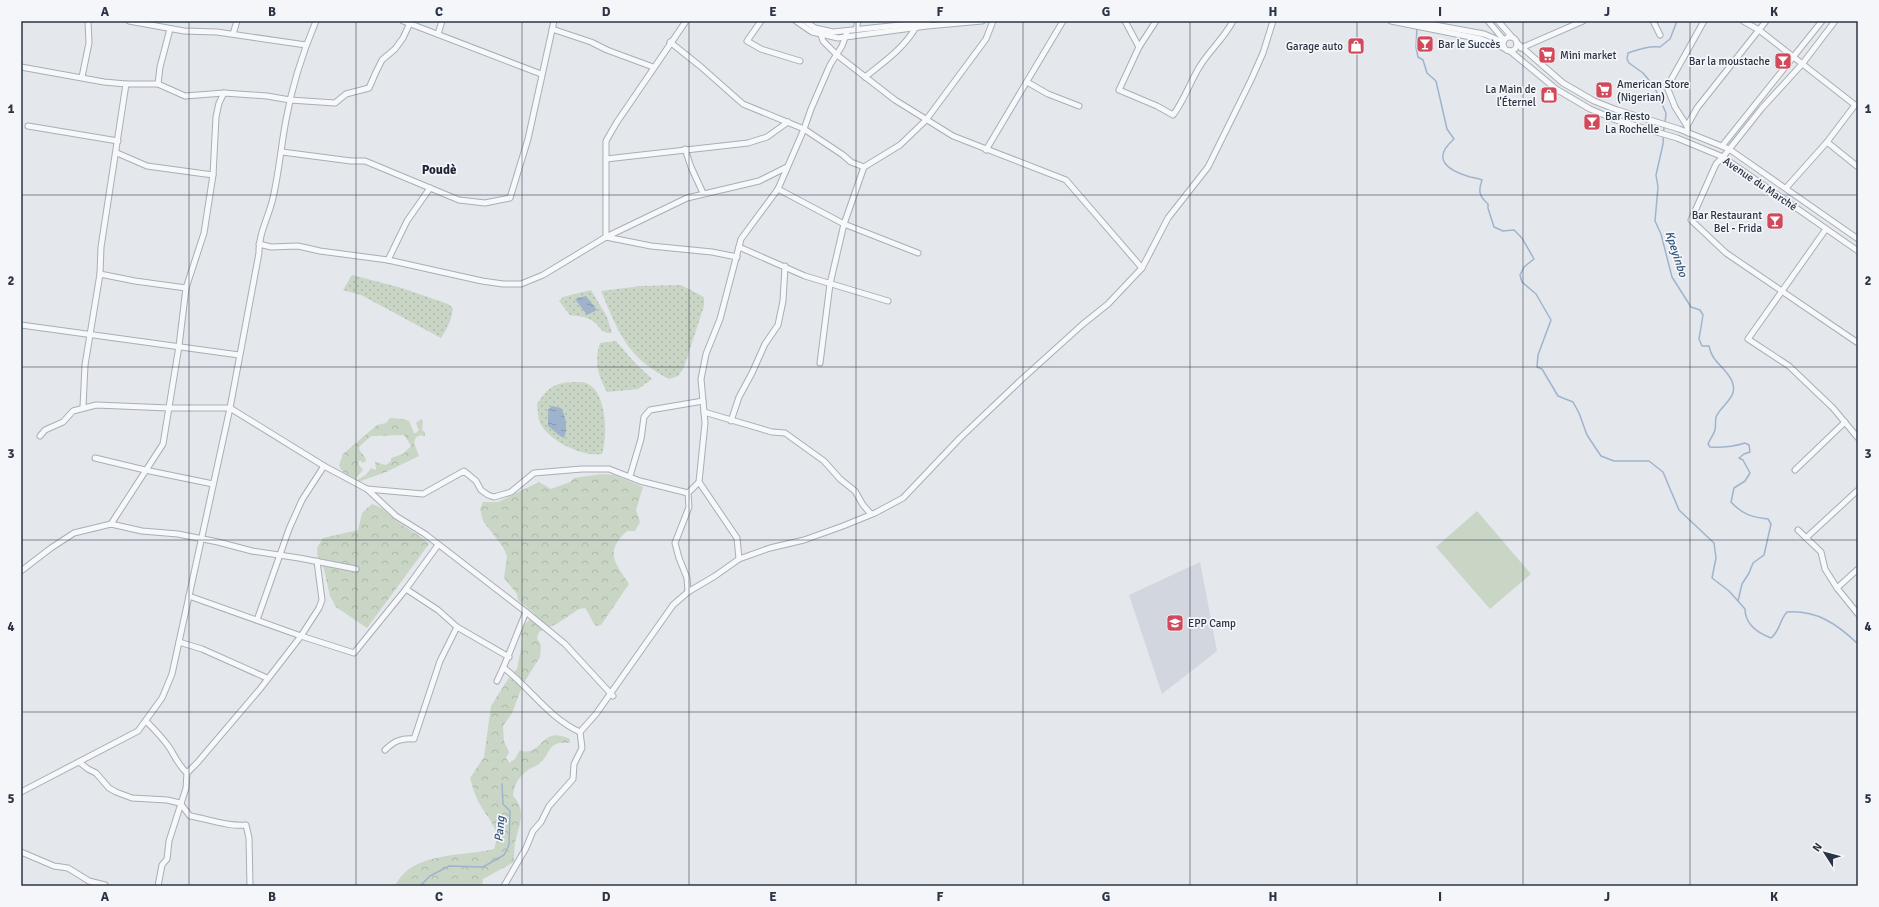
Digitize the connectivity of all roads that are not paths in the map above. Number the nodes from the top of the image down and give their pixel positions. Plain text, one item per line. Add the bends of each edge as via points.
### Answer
1 (88, 21) edge
2 (129, 21) edge
3 (237, 21) edge
4 (316, 21) edge
5 (403, 21) edge
6 (442, 21) edge
7 (554, 21) edge
8 (761, 21) edge
9 (796, 21) edge
10 (805, 21) edge
11 (858, 21) edge
12 (938, 21) edge
13 (982, 21) edge
14 (993, 21) edge
15 (1063, 21) edge
16 (1124, 21) edge
17 (1156, 21) edge
18 (1233, 21) edge
19 (1273, 21) edge
20 (1391, 21) edge
21 (1488, 21) edge
22 (1498, 21) edge
23 (1583, 21) edge
24 (1653, 21) edge
25 (1704, 21) edge
26 (1743, 21) edge
27 (1766, 21) edge
28 (1822, 21) edge
29 (1835, 21) edge
30 (684, 22) edge
31 (410, 23) junction
32 (1417, 23) edge
33 (916, 27) junction
34 (170, 29) junction
35 (552, 29) junction
36 (856, 30) junction
37 (1759, 30) junction
38 (233, 34) junction
39 (438, 34) junction
40 (846, 34) junction
41 (821, 35) junction
42 (1660, 35) dead end
43 (1512, 37) junction
44 (1503, 41) junction
45 (670, 42) junction
46 (1517, 43) junction
47 (306, 45) junction
48 (1139, 47) junction
49 (1504, 48) junction
50 (1521, 48) junction
51 (1510, 51) junction
52 (838, 55) junction
53 (1795, 56) junction
54 (800, 62) dead end
55 (1803, 63) junction
56 (21, 67) edge
57 (653, 68) junction
58 (541, 74) junction
59 (82, 77) junction
60 (865, 77) junction
61 (1027, 82) junction
62 (126, 84) junction
63 (158, 84) junction
64 (224, 93) junction
65 (290, 100) junction
66 (1079, 106) dead end
67 (926, 120) junction
68 (788, 122) junction
69 (28, 126) dead end
70 (1687, 126) junction
71 (804, 129) junction
72 (1688, 133) junction
73 (118, 141) junction
74 (1827, 142) junction
75 (1722, 146) junction
76 (1729, 149) junction
77 (685, 150) junction
78 (986, 150) junction
79 (282, 152) junction
80 (116, 153) junction
81 (606, 158) junction
82 (1723, 158) junction
83 (788, 167) junction
84 (864, 167) junction
85 (1858, 167) edge
86 (213, 175) junction
87 (430, 188) junction
88 (1786, 188) junction
89 (778, 189) junction
90 (703, 193) junction
91 (844, 224) junction
92 (1826, 229) junction
93 (606, 238) junction
94 (1858, 239) edge
95 (259, 244) junction
96 (739, 247) junction
97 (1858, 250) edge
98 (918, 253) dead end
99 (737, 256) junction
100 (388, 260) junction
101 (785, 266) junction
102 (1142, 268) junction
103 (100, 274) junction
104 (830, 284) junction
105 (186, 288) junction
106 (1780, 292) junction
107 (888, 300) dead end
108 (21, 325) edge
109 (91, 334) junction
110 (1858, 343) edge
111 (179, 346) junction
112 (239, 355) junction
113 (820, 363) dead end
114 (703, 401) junction
115 (83, 407) junction
116 (169, 408) junction
117 (230, 408) junction
118 (704, 412) junction
119 (731, 421) junction
120 (1845, 422) junction
121 (40, 436) dead end
122 (1858, 438) edge
123 (95, 458) dead end
124 (324, 466) junction
125 (145, 470) junction
126 (1794, 470) dead end
127 (630, 476) junction
128 (699, 482) junction
129 (213, 484) junction
130 (366, 489) junction
131 (1858, 490) edge
132 (688, 493) junction
133 (871, 514) junction
134 (111, 524) junction
135 (1798, 530) dead end
136 (1806, 538) junction
137 (201, 540) junction
138 (438, 545) junction
139 (279, 556) junction
140 (739, 559) junction
141 (317, 561) junction
142 (356, 569) dead end
143 (1858, 569) edge
144 (21, 571) edge
145 (1837, 588) junction
146 (406, 589) junction
147 (688, 592) junction
148 (190, 596) junction
149 (526, 612) junction
150 (1858, 614) edge
151 (257, 620) junction
152 (457, 627) junction
153 (301, 636) junction
154 (179, 642) junction
155 (509, 657) junction
156 (504, 668) junction
157 (267, 678) junction
158 (497, 681) dead end
159 (612, 694) junction
160 (146, 721) junction
161 (580, 732) junction
162 (385, 750) dead end
163 (80, 762) junction
164 (187, 773) junction
165 (21, 792) edge
166 (180, 803) junction
167 (21, 852) edge
168 (105, 885) dead end
169 (158, 886) edge
170 (250, 886) edge
171 (504, 886) edge

1 - 59 street via 89,43
2 - 34 street
3 - 38 street
4 - 47 street
5 - 31 street
6 - 39 street
7 - 35 street
8 - 54 street via 746,41
9 - 41 street
10 - 40 street via 815,28
11 - 36 street
12 - 36 street
13 - 33 street
14 - 67 street via 986,39
15 - 61 street
16 - 48 street
17 - 48 street
18 - 48 street via 1200,66 1173,115 1120,90
19 - 102 street via 1251,80 1208,167 1168,218
20 - 32 street
21 - 44 street
22 - 43 street
23 - 50 street
24 - 42 street
25 - 70 street via 1668,87 1675,107
26 - 37 street
27 - 37 street
28 - 53 street
29 - 55 street
30 - 45 street
31 - 39 street
31 - 65 street via 399,43 382,60 369,88 346,94 335,103
32 - 44 street via 1484,34
32 - 49 street via 1481,39
33 - 40 street
33 - 60 street via 909,40
34 - 38 street
34 - 63 street
35 - 57 street
35 - 58 street
36 - 40 street
37 - 53 street
37 - 70 street via 1697,108
38 - 47 street
39 - 58 street
40 - 41 street via 830,37
40 - 52 street
41 - 52 street via 823,41
43 - 44 street via 1507,37
43 - 46 street
44 - 49 street
45 - 57 street
45 - 68 street via 743,104
46 - 50 street, Avenue du Marché
46 - 51 street
47 - 65 street
49 - 51 street
50 - 72 street, Avenue du Marché via 1563,83 1594,101
51 - 82 street, Avenue du Marché via 1556,89 1590,109 1616,120 1677,138
52 - 60 street
52 - 71 street via 827,73
53 - 55 street
53 - 75 street
55 - 74 street via 1855,105
55 - 76 street
56 - 59 street
57 - 81 street via 606,141
58 - 87 street via 528,139 510,198 485,203 459,200
59 - 62 street
60 - 67 street
61 - 66 street via 1048,94
61 - 78 street
62 - 63 street
62 - 73 street
63 - 64 street via 185,96
64 - 65 street
64 - 86 street via 216,117
65 - 79 street
67 - 78 street via 953,136
67 - 84 street via 900,145
68 - 71 street
68 - 77 street via 766,137 748,143
69 - 73 street
70 - 72 street
71 - 83 street
71 - 84 street via 851,162
72 - 75 street, Avenue du Marché
73 - 80 street
74 - 85 street
74 - 88 street
75 - 76 street, Avenue du Marché
76 - 82 street
76 - 88 street, Avenue du Marché
77 - 81 street
77 - 90 street
78 - 102 street via 1066,180
79 - 87 street via 365,161
79 - 95 street
80 - 86 street via 147,166
80 - 103 street via 101,247
81 - 93 street
82 - 92 street, Avenue du Marché
82 - 106 street via 1716,164 1691,220 1726,253
83 - 89 street
83 - 90 street via 759,181
84 - 91 street
86 - 105 street via 204,233
87 - 100 street via 407,221
88 - 94 street, Avenue du Marché
89 - 91 street
89 - 96 street via 750,226
90 - 93 street via 663,208
91 - 98 street
91 - 104 street
92 - 97 street, Avenue du Marché
92 - 106 street
93 - 99 street
93 - 100 street via 543,275 521,284 482,281
95 - 100 street via 271,247 298,246
95 - 112 street
96 - 99 street
96 - 101 street
99 - 114 street via 720,319 706,354 702,380
101 - 104 street
101 - 119 street via 783,301 778,325 765,344 739,397
102 - 133 street via 1108,304 960,438 903,498
103 - 105 street
103 - 109 street
104 - 107 street
104 - 113 street
105 - 111 street
106 - 110 street
106 - 120 street via 1748,339 1789,366
108 - 109 street
109 - 111 street
109 - 115 street
111 - 112 street
111 - 116 street
112 - 117 street
114 - 118 street
114 - 127 street via 650,410 644,417 641,439
115 - 116 street via 96,405
115 - 121 street via 73,411 63,422 45,430
116 - 117 street
116 - 125 street via 163,444
117 - 124 street
117 - 129 street
118 - 119 street
118 - 128 street
119 - 133 street via 785,433 824,461 855,491
120 - 122 street
120 - 126 street
123 - 125 street
124 - 130 street
124 - 139 street via 302,500
125 - 129 street
125 - 134 street
127 - 130 street via 610,469 534,473 511,492 494,497 481,490 476,481 464,471 423,494
127 - 132 street
128 - 132 street
128 - 140 street via 736,538
129 - 137 street
130 - 138 street via 396,516
131 - 136 street
132 - 147 street via 689,507 676,543 687,578
133 - 140 street via 804,540
134 - 137 street
134 - 144 street via 74,533
135 - 136 street
136 - 145 street via 1821,552 1825,569
137 - 139 street
137 - 148 street
138 - 146 street
138 - 149 street
139 - 141 street
139 - 151 street
140 - 147 street
141 - 142 street
141 - 153 street via 322,600
143 - 145 street
145 - 150 street
146 - 152 street via 438,610
146 - 153 street via 354,653
147 - 159 street via 673,605
148 - 151 street
148 - 154 street
149 - 155 street
149 - 159 street via 564,644
151 - 153 street
152 - 155 street
152 - 162 street via 440,661 414,739 402,738
153 - 157 street
154 - 157 street via 202,649
154 - 160 street via 172,674 162,698
155 - 156 street
156 - 158 street
156 - 161 street via 548,710
157 - 164 street via 237,717
159 - 161 street
160 - 163 street via 138,731
160 - 164 street
161 - 171 street via 582,748 574,764 573,779 548,806
163 - 165 street
163 - 166 street via 96,772 109,788 116,792 132,798
164 - 166 street via 186,788
166 - 169 street
166 - 170 street via 190,816 235,826 246,825 249,838
167 - 168 street via 54,866 68,868 89,881

